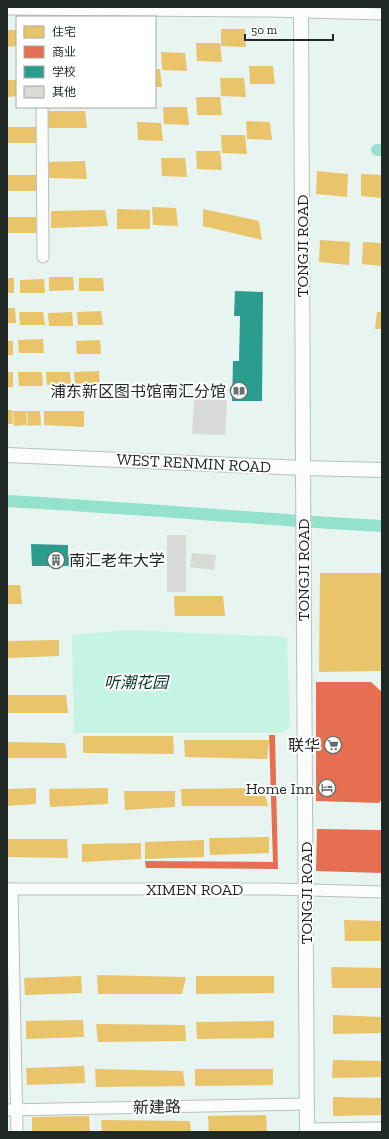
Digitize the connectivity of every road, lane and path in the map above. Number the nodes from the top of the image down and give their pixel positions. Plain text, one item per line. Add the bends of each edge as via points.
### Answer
1 (7, 9) edge
2 (301, 9) edge
3 (382, 14) edge
4 (42, 108) edge
5 (43, 257) dead end
6 (7, 455) edge
7 (302, 468) junction
8 (382, 470) edge
9 (9, 888) edge
10 (306, 890) junction
11 (382, 892) edge
12 (307, 1104) junction
13 (12, 1110) edge
14 (382, 1128) edge
15 (307, 1131) edge
16 (17, 1132) edge

1 - 2 street
2 - 3 street
2 - 7 street, TONGJI ROAD
4 - 5 street
6 - 7 street, WEST RENMIN ROAD
7 - 8 street, WEST RENMIN ROAD
7 - 10 street, TONGJI ROAD
9 - 10 street, XIMEN ROAD
9 - 13 street
10 - 11 street, XIMEN ROAD
10 - 12 street, TONGJI ROAD
12 - 13 street, 新建路
12 - 15 street, TONGJI ROAD
13 - 16 street
14 - 15 street

